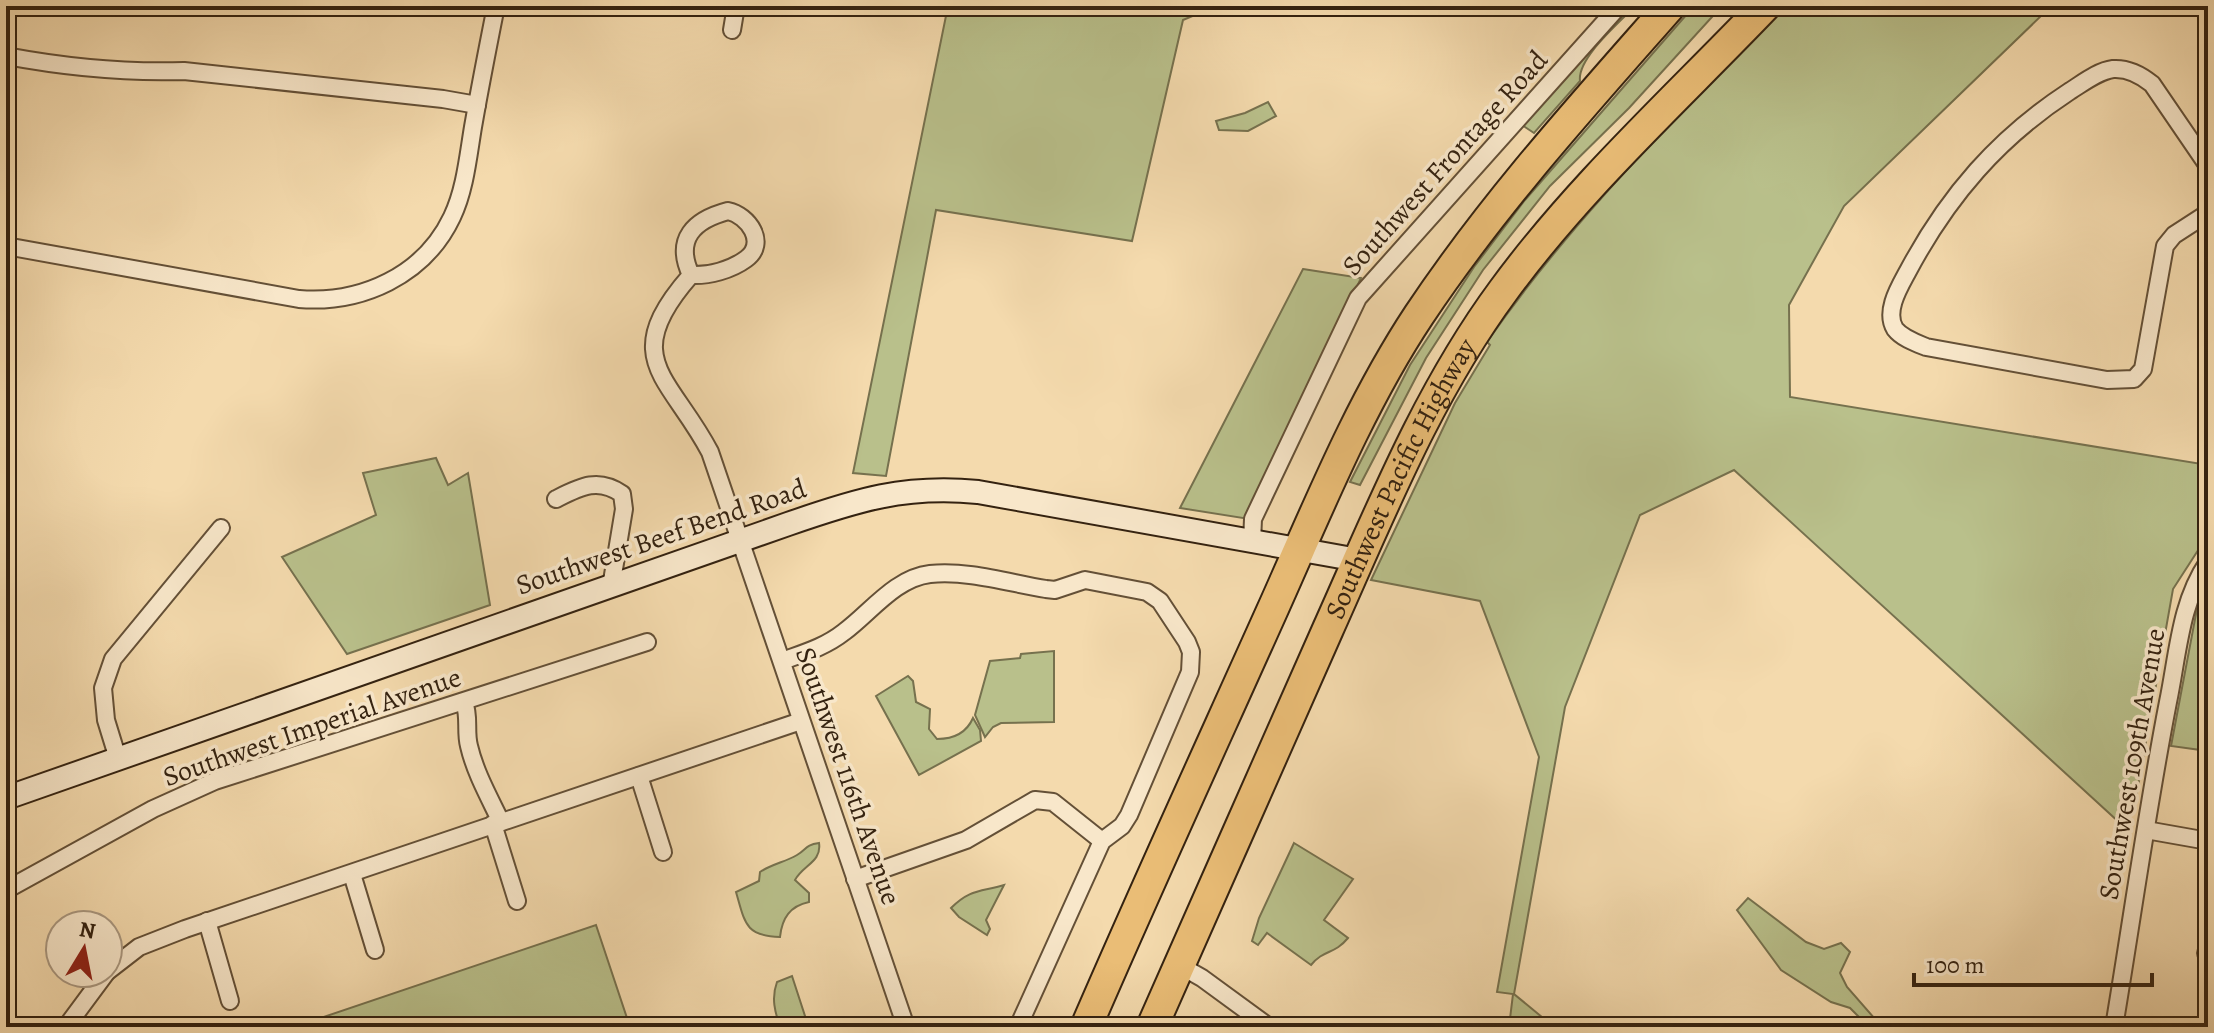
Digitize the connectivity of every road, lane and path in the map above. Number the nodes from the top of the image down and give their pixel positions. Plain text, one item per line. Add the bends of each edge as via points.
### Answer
1 (496, 6) edge
2 (736, 6) edge
3 (1619, 6) edge
4 (1670, 6) edge
5 (1765, 6) edge
6 (732, 30) dead end
7 (6, 56) edge
8 (477, 105) junction
9 (2208, 166) edge
10 (2208, 213) edge
11 (6, 246) edge
12 (691, 275) junction
13 (556, 499) dead end
14 (221, 528) dead end
15 (741, 542) junction
16 (1252, 542) junction
17 (1300, 549) junction
18 (1358, 560) junction
19 (2208, 562) edge
20 (611, 587) junction
21 (647, 642) dead end
22 (782, 661) junction
23 (464, 702) junction
24 (801, 721) junction
25 (118, 759) junction
26 (639, 776) junction
27 (6, 798) edge
28 (497, 823) junction
29 (2146, 830) junction
30 (1102, 841) junction
31 (2208, 841) edge
32 (663, 852) dead end
33 (352, 874) junction
34 (855, 879) junction
35 (6, 890) edge
36 (517, 901) dead end
37 (207, 921) junction
38 (375, 950) dead end
39 (124, 959) edge
40 (1179, 965) junction
41 (94, 989) edge
42 (230, 1001) dead end
43 (66, 1027) edge
44 (906, 1027) edge
45 (1018, 1027) edge
46 (1086, 1027) edge
47 (1152, 1027) edge
48 (1269, 1027) edge
49 (2114, 1027) edge

1 - 8 street
2 - 6 street
3 - 16 street, Southwest Frontage Road via 1358,298 1253,519
4 - 17 highway, Southwest Pacific Highway via 1508,192 1418,318 1346,449
5 - 18 highway, Southwest Pacific Highway via 1549,232 1502,291 1419,427
7 - 8 street via 116,72 184,71
8 - 11 street via 452,218 421,260 359,295 299,299
9 - 10 street via 2152,84 2124,69 2101,73 2021,125 1965,181 1928,233 1895,296 1895,328 1926,347 2107,380 2134,379 2143,369 2165,246
12 - 12 street via 708,276 749,258 755,237 743,216 718,213 690,230 686,251
12 - 15 street, Southwest 116th Avenue via 660,315 655,363 710,452
13 - 20 street via 596,484 610,485 622,494
14 - 25 street via 113,659 103,688
15 - 16 main road, Southwest Beef Bend Road via 859,500 950,490
15 - 20 main road, Southwest Beef Bend Road
15 - 22 street, Southwest 116th Avenue
16 - 17 main road, Southwest Beef Bend Road
17 - 18 main road, Southwest Beef Bend Road
17 - 46 highway, Southwest Pacific Highway
18 - 40 highway, Southwest Pacific Highway
19 - 29 street, Southwest 109th Avenue via 2187,603
20 - 25 main road, Southwest Beef Bend Road
21 - 23 street, Southwest Imperial Avenue
22 - 24 street, Southwest 116th Avenue
22 - 30 street via 819,648 907,581 927,574 953,573 1055,590 1092,580 1147,592 1160,601 1187,642 1190,672 1129,815
23 - 28 street via 472,758
23 - 35 street, Southwest Imperial Avenue via 215,781
24 - 26 street
24 - 34 street, Southwest 116th Avenue
25 - 27 main road, Southwest Beef Bend Road
26 - 28 street
26 - 32 street
28 - 33 street
28 - 36 street
29 - 31 street
29 - 49 street, Southwest 109th Avenue
30 - 34 street via 1053,802 1035,800 966,840
30 - 45 street
33 - 37 street
33 - 38 street
34 - 44 street, Southwest 116th Avenue
37 - 39 street via 139,947
37 - 42 street
40 - 47 highway, Southwest Pacific Highway
40 - 48 street
41 - 43 street

